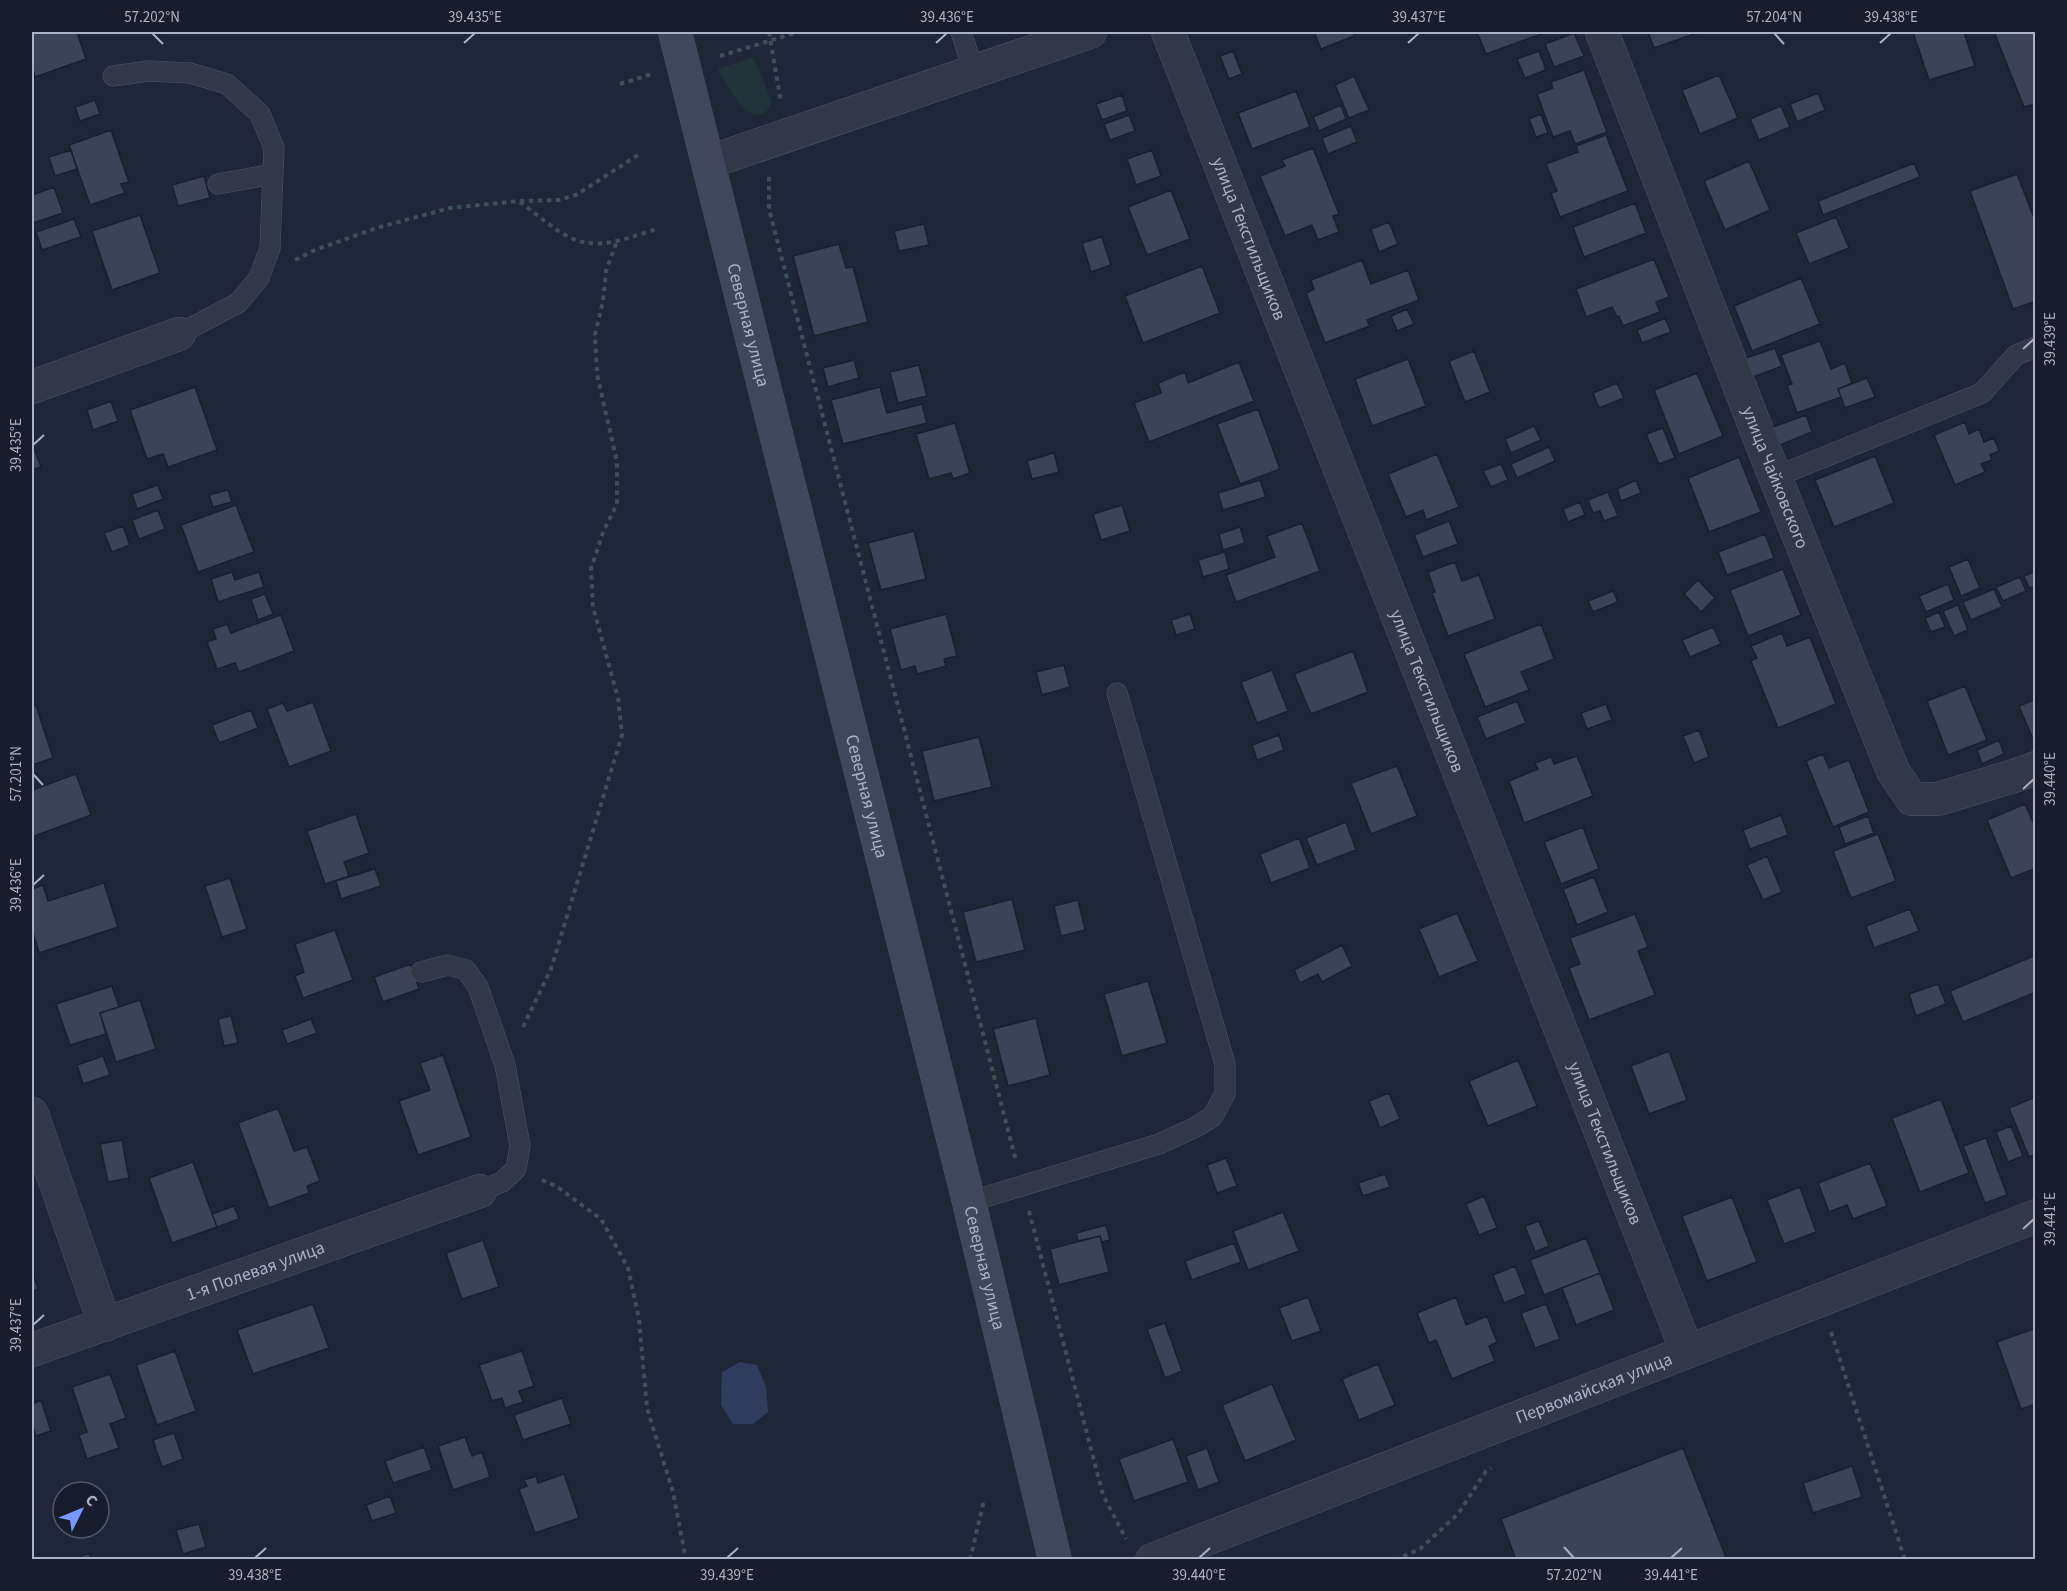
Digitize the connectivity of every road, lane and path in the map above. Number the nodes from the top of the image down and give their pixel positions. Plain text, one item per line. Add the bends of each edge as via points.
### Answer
1 (675, 32) edge
2 (769, 32) edge
3 (798, 32) edge
4 (961, 32) edge
5 (1168, 32) edge
6 (1602, 32) edge
7 (1078, 34) edge
8 (770, 40) junction
9 (720, 56) dead end
10 (658, 72) dead end
11 (974, 72) junction
12 (113, 76) dead end
13 (620, 84) dead end
14 (779, 138) junction
15 (638, 155) dead end
16 (709, 162) junction
17 (273, 174) junction
18 (218, 184) dead end
19 (519, 201) junction
20 (657, 229) dead end
21 (617, 241) junction
22 (260, 278) junction
23 (179, 334) joint
24 (2036, 347) edge
25 (32, 387) edge
26 (1775, 477) junction
27 (1117, 693) dead end
28 (2036, 768) edge
29 (421, 972) dead end
30 (505, 1065) junction
31 (32, 1114) edge
32 (516, 1169) junction
33 (1022, 1185) junction
34 (480, 1191) joint
35 (969, 1202) junction
36 (2036, 1216) edge
37 (1827, 1322) dead end
38 (105, 1325) junction
39 (32, 1350) edge
40 (1687, 1351) junction
41 (1495, 1465) dead end
42 (984, 1500) dead end
43 (1124, 1537) dead end
44 (686, 1560) edge
45 (970, 1560) edge
46 (1055, 1560) edge
47 (1152, 1560) edge
48 (1395, 1560) edge
49 (1905, 1560) edge

1 - 16 main road, Северная улица
2 - 8 path
3 - 8 path
4 - 11 lane
5 - 40 street, улица Текстильщиков
6 - 26 street, улица Чайковского
7 - 11 street
8 - 9 path
8 - 14 path via 782,106
10 - 13 path
11 - 14 street
12 - 17 lane via 149,71 190,73 227,84 260,114 274,148
14 - 16 street
14 - 33 path via 769,174 769,209
15 - 19 path via 576,195 559,200
16 - 35 main road, Северная улица
17 - 18 lane
17 - 22 lane via 270,248
19 - 21 path via 566,235 588,243
19 - 22 path via 450,208 380,227 315,250
20 - 21 path
21 - 30 path via 606,271 595,335 597,374 617,462 617,504 591,569 593,607 618,698 621,735 550,969
22 - 23 lane via 238,303
23 - 25 street
24 - 26 lane via 2016,355 1982,393
26 - 28 street, улица Чайковского via 1893,771 1912,799 1938,799
27 - 33 lane via 1225,1064 1225,1094 1212,1117 1159,1144
29 - 30 lane via 448,965 466,970 478,987
30 - 32 lane via 520,1146
31 - 38 street
32 - 34 lane via 502,1182
32 - 44 path via 556,1186 601,1219 628,1268 639,1319 647,1408 673,1492
33 - 35 lane
33 - 43 path via 1103,1495
34 - 38 street, 1-я Полевая улица
35 - 46 main road, Северная улица
36 - 40 street, Первомайская улица
37 - 49 path
38 - 39 street, 1-я Полевая улица
40 - 47 street, Первомайская улица
41 - 48 path via 1486,1471 1458,1514 1420,1549
42 - 45 path

